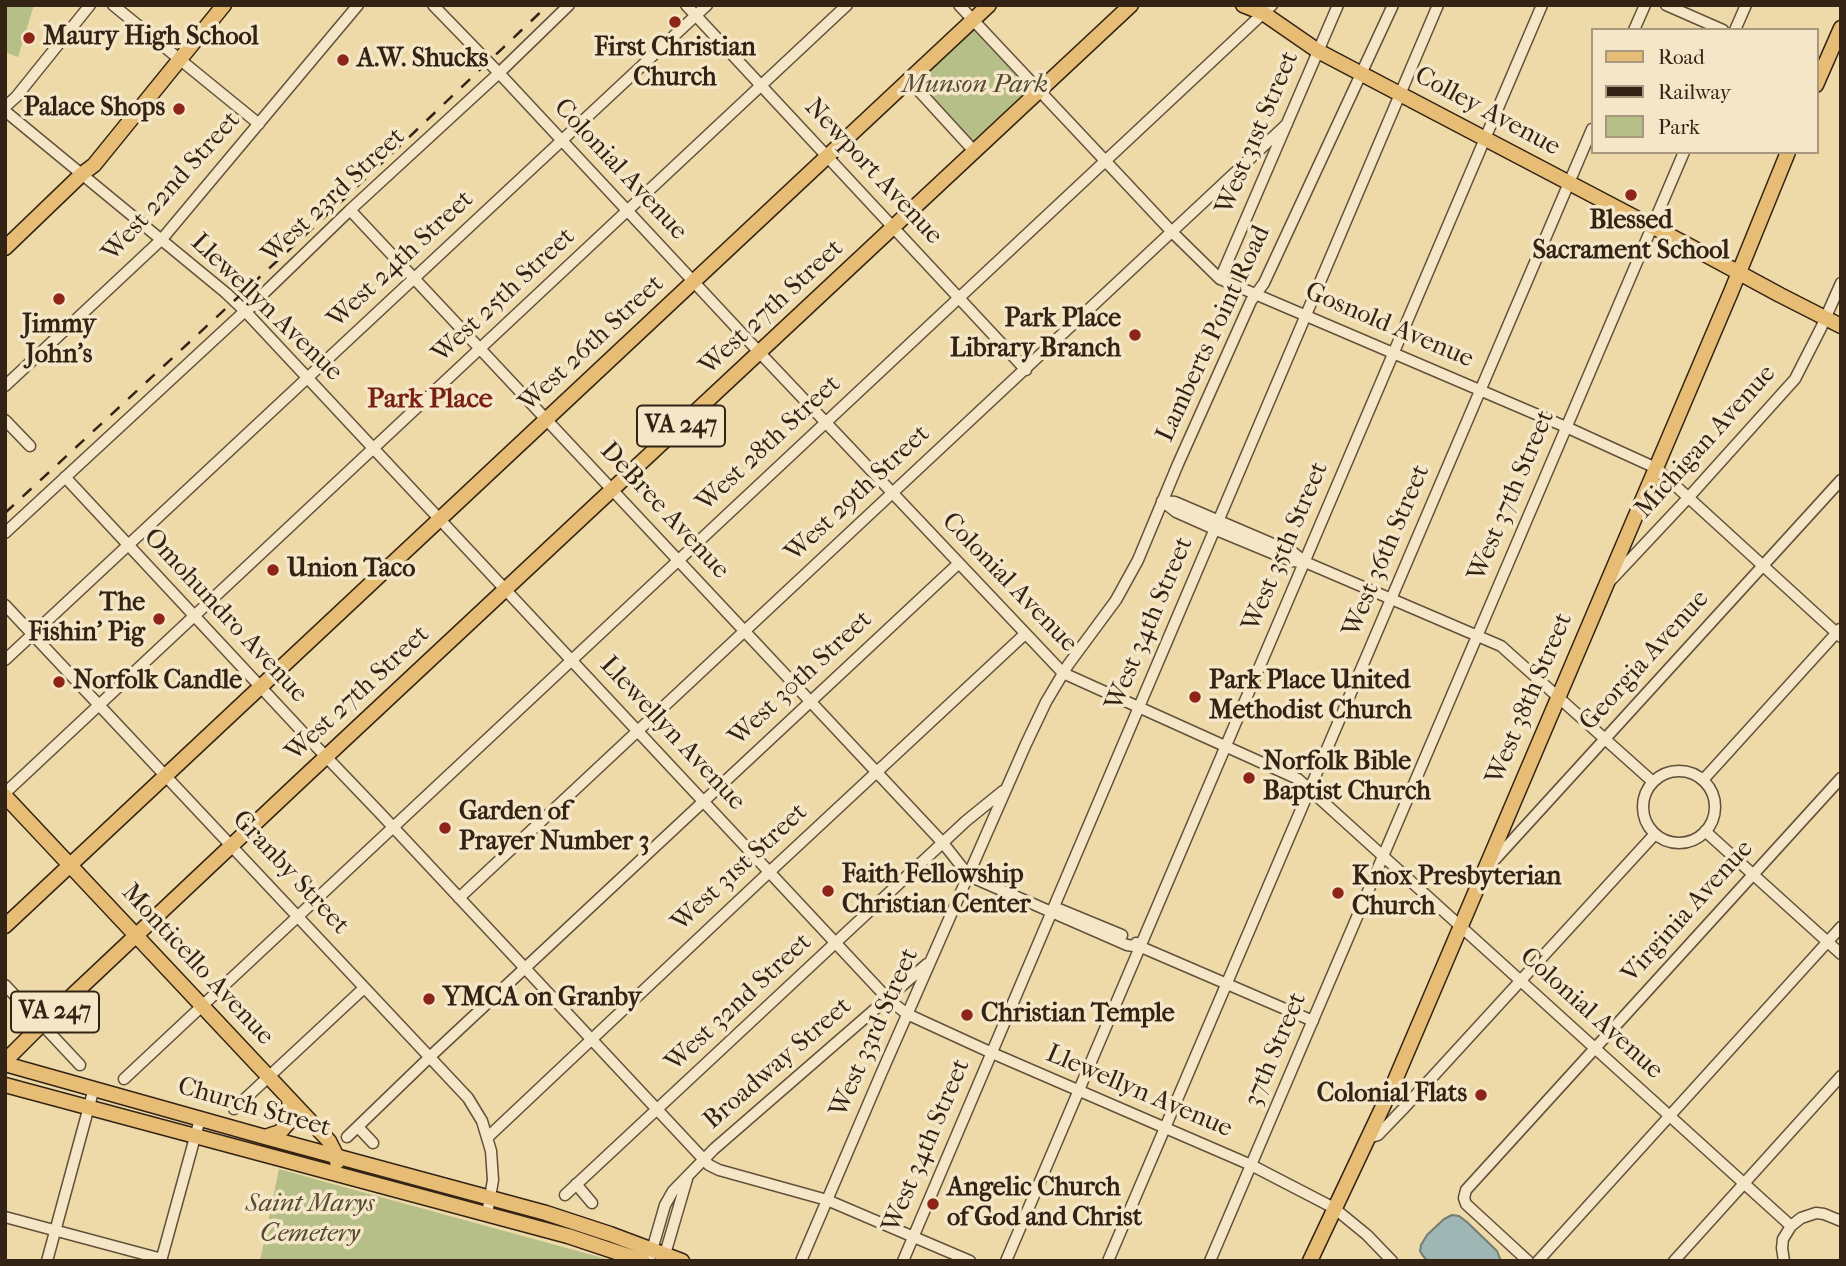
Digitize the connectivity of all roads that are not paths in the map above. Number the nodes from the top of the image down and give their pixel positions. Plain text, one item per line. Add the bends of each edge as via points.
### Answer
1 (90, 5) edge
2 (113, 5) edge
3 (224, 5) edge
4 (358, 5) edge
5 (433, 5) edge
6 (569, 5) edge
7 (686, 5) edge
8 (707, 5) edge
9 (847, 5) edge
10 (960, 5) edge
11 (989, 5) edge
12 (1131, 5) edge
13 (1243, 5) edge
14 (1338, 5) edge
15 (1393, 5) edge
16 (1438, 5) edge
17 (1542, 5) edge
18 (1645, 5) edge
19 (1666, 5) edge
20 (1746, 5) edge
21 (1263, 8) edge
22 (696, 15) junction
23 (973, 20) junction
24 (1635, 28) edge
25 (1718, 28) edge
26 (1736, 28) edge
27 (1841, 28) edge
28 (1318, 51) junction
29 (180, 59) junction
30 (499, 73) junction
31 (1361, 74) junction
32 (909, 80) junction
33 (1818, 80) edge
34 (761, 86) junction
35 (1039, 91) junction
36 (1400, 94) junction
37 (5, 109) edge
38 (258, 124) junction
39 (1287, 124) junction
40 (1590, 134) edge
41 (1484, 139) junction
42 (561, 141) junction
43 (974, 152) junction
44 (1683, 154) edge
45 (1787, 154) edge
46 (827, 156) junction
47 (1106, 161) junction
48 (82, 174) junction
49 (1569, 183) junction
50 (350, 210) junction
51 (628, 211) junction
52 (1652, 226) junction
53 (893, 227) junction
54 (1172, 232) junction
55 (162, 239) junction
56 (5, 248) edge
57 (1738, 273) junction
58 (415, 278) junction
59 (1220, 279) junction
60 (694, 282) junction
61 (1841, 283) edge
62 (1256, 294) junction
63 (959, 298) junction
64 (245, 311) junction
65 (1306, 316) junction
66 (1825, 318) junction
67 (1841, 326) edge
68 (481, 348) junction
69 (760, 353) junction
70 (1394, 353) junction
71 (1026, 370) junction
72 (308, 378) junction
73 (5, 386) edge
74 (1481, 390) junction
75 (547, 419) junction
76 (5, 420) edge
77 (826, 422) junction
78 (1566, 427) junction
79 (30, 446) dead end
80 (374, 449) junction
81 (1656, 468) junction
82 (65, 477) junction
83 (1841, 480) edge
84 (613, 490) junction
85 (893, 493) junction
86 (1688, 498) junction
87 (1162, 501) junction
88 (440, 519) junction
89 (1217, 525) junction
90 (5, 533) edge
91 (129, 546) junction
92 (679, 560) junction
93 (1305, 562) junction
94 (959, 563) junction
95 (1763, 565) junction
96 (1605, 586) junction
97 (506, 589) junction
98 (1391, 599) junction
99 (5, 605) edge
100 (195, 616) junction
101 (745, 631) junction
102 (1839, 633) edge
103 (1025, 634) junction
104 (33, 635) junction
105 (1477, 636) junction
106 (5, 660) edge
107 (572, 660) junction
108 (1063, 673) junction
109 (261, 687) junction
110 (1558, 697) junction
111 (811, 701) junction
112 (100, 705) junction
113 (1139, 708) junction
114 (638, 730) junction
115 (1604, 740) junction
116 (1226, 746) junction
117 (326, 758) junction
118 (877, 772) junction
119 (166, 776) junction
120 (5, 778) edge
121 (1841, 778) edge
122 (1703, 780) junction
123 (1653, 782) junction
124 (5, 785) edge
125 (1006, 788) junction
126 (1310, 790) junction
127 (5, 794) edge
128 (704, 802) junction
129 (394, 828) junction
130 (1705, 831) junction
131 (1655, 834) junction
132 (943, 843) junction
133 (232, 847) junction
134 (1383, 857) junction
135 (70, 866) junction
136 (769, 872) junction
137 (970, 872) junction
138 (1483, 873) junction
139 (1754, 874) junction
140 (459, 898) junction
141 (1053, 910) junction
142 (298, 917) junction
143 (5, 926) edge
144 (1460, 926) junction
145 (1841, 927) edge
146 (136, 937) junction
147 (1827, 942) junction
148 (836, 943) junction
149 (1141, 947) junction
150 (1841, 954) edge
151 (932, 960) junction
152 (525, 968) junction
153 (1521, 981) junction
154 (5, 985) edge
155 (1227, 985) junction
156 (364, 988) junction
157 (888, 999) junction
158 (202, 1007) junction
159 (907, 1014) junction
160 (1313, 1021) junction
161 (42, 1024) junction
162 (591, 1039) junction
163 (1595, 1048) junction
164 (992, 1053) junction
165 (429, 1058) junction
166 (5, 1062) edge
167 (80, 1065) dead end
168 (1841, 1076) edge
169 (268, 1077) junction
170 (124, 1079) dead end
171 (5, 1085) edge
172 (94, 1088) junction
173 (1079, 1090) junction
174 (289, 1099) junction
175 (88, 1107) junction
176 (234, 1108) dead end
177 (657, 1110) junction
178 (1670, 1116) junction
179 (200, 1119) junction
180 (358, 1127) junction
181 (1166, 1128) junction
182 (195, 1136) junction
183 (265, 1137) junction
184 (347, 1137) dead end
185 (488, 1138) junction
186 (1368, 1138) junction
187 (373, 1143) dead end
188 (337, 1157) junction
189 (703, 1160) junction
190 (1251, 1165) junction
191 (336, 1174) junction
192 (1744, 1183) junction
193 (576, 1184) junction
194 (565, 1195) dead end
195 (491, 1198) junction
196 (827, 1200) junction
197 (592, 1203) dead end
198 (1334, 1208) junction
199 (487, 1214) junction
200 (5, 1217) edge
201 (1841, 1221) edge
202 (1791, 1226) junction
203 (55, 1230) junction
204 (913, 1236) junction
205 (654, 1257) edge
206 (162, 1260) edge
207 (47, 1261) edge
208 (682, 1261) edge
209 (801, 1261) edge
210 (903, 1261) edge
211 (970, 1261) edge
212 (1006, 1261) edge
213 (1108, 1261) edge
214 (1210, 1261) edge
215 (1310, 1261) edge
216 (1392, 1261) edge
217 (1528, 1261) edge
218 (1538, 1261) edge
219 (1674, 1261) edge
220 (1784, 1261) edge

1 - 37 street
2 - 29 street
3 - 29 main road
4 - 38 street, West 22nd Street
5 - 30 street, Colonial Avenue
6 - 30 street, West 23rd Street
7 - 22 street, Newport Avenue
8 - 22 street, West 24th Street
9 - 34 street, West 25th Street
10 - 23 street, Gosnold Avenue
11 - 23 main road, West 26th Street
12 - 35 main road, West 27th Street / VA 247
13 - 21 main road, Colley Avenue
14 - 28 street, West 31st Street
15 - 31 street, Lamberts Point Road
16 - 36 street, West 34th Street
17 - 41 street, West 35th Street
18 - 24 street
19 - 25 street
20 - 26 street
21 - 28 main road, Colley Avenue
21 - 47 street, West 28th Street
22 - 34 street, Newport Avenue
22 - 42 street, West 24th Street
23 - 32 main road, West 26th Street
23 - 35 street, Gosnold Avenue
27 - 33 main road
28 - 31 main road, Colley Avenue
28 - 39 street, West 31st Street
29 - 38 street
29 - 48 main road
30 - 42 street, Colonial Avenue
30 - 50 street, West 23rd Street
31 - 36 main road, Colley Avenue
31 - 62 street, Lamberts Point Road
32 - 43 street
32 - 46 main road, West 26th Street
34 - 46 street, Newport Avenue
34 - 51 street, West 25th Street
35 - 43 main road, West 27th Street / VA 247
35 - 47 street, Gosnold Avenue
36 - 41 main road, Colley Avenue
36 - 65 street, West 34th Street
37 - 48 street, Llewellyn Avenue
38 - 55 street, West 22nd Street
39 - 54 street, West 29th Street
39 - 59 street, West 31st Street
40 - 49 street, West 36th Street
41 - 49 main road, Colley Avenue
41 - 70 street, West 35th Street
42 - 51 street, Colonial Avenue
42 - 58 street, West 24th Street
43 - 53 main road, West 27th Street / VA 247
44 - 52 street, West 37th Street
45 - 57 main road, West 38th Street
46 - 53 street, Newport Avenue
46 - 60 main road, West 26th Street
47 - 54 street, Gosnold Avenue
47 - 63 street, West 28th Street
48 - 55 street, Llewellyn Avenue
48 - 56 main road
49 - 52 main road, Colley Avenue
49 - 74 street, West 36th Street
50 - 58 street, DeBree Avenue
50 - 64 street, West 23rd Street
51 - 60 street, Colonial Avenue
51 - 68 street, West 25th Street
52 - 57 main road, Colley Avenue
52 - 78 street, West 37th Street
53 - 63 street, Newport Avenue
53 - 69 main road, West 27th Street / VA 247
54 - 59 street, Gosnold Avenue
54 - 71 street, West 29th Street
55 - 64 street, Llewellyn Avenue
55 - 73 street, West 22nd Street
57 - 66 main road, Colley Avenue
57 - 81 main road, West 38th Street
58 - 68 street, DeBree Avenue
58 - 72 street, West 24th Street
59 - 62 street, Gosnold Avenue
60 - 69 street, Colonial Avenue
60 - 75 main road, West 26th Street
61 - 66 street, Michigan Avenue
62 - 65 street, Gosnold Avenue
62 - 87 street, Lamberts Point Road
63 - 71 street, Newport Avenue
63 - 77 street, West 28th Street
64 - 72 street, Llewellyn Avenue
64 - 82 street, West 23rd Street
65 - 70 street, Gosnold Avenue
65 - 89 street, West 34th Street
66 - 67 main road, Colley Avenue
66 - 86 street, Michigan Avenue via 1795,379
68 - 75 street, DeBree Avenue
68 - 80 street, West 25th Street
69 - 77 street, Colonial Avenue
69 - 84 main road, West 27th Street / VA 247
70 - 74 street, Gosnold Avenue
70 - 93 street, West 35th Street
71 - 85 street, West 29th Street
72 - 80 street, Llewellyn Avenue
72 - 91 street, West 24th Street
74 - 78 street, Gosnold Avenue
74 - 98 street, West 36th Street
75 - 84 street, DeBree Avenue
75 - 88 main road, West 26th Street
76 - 79 street
77 - 85 street, Colonial Avenue
77 - 92 street, West 28th Street
78 - 81 street, Gosnold Avenue
78 - 105 street, West 37th Street
80 - 88 street, Llewellyn Avenue
80 - 100 street, West 25th Street
81 - 86 street, Gosnold Avenue
81 - 96 main road, West 38th Street
82 - 90 street, West 23rd Street
82 - 91 street, Omohundro Avenue
83 - 95 street, Georgia Avenue
84 - 92 street, DeBree Avenue
84 - 97 main road, West 27th Street / VA 247
85 - 94 street, Colonial Avenue
85 - 101 street, West 29th Street
86 - 95 street, Gosnold Avenue
86 - 96 street, Michigan Avenue
87 - 89 street via 1175,502
87 - 108 street, Lamberts Point Road via 1128,580
88 - 97 street, Llewellyn Avenue
88 - 109 main road, West 26th Street
89 - 93 street via 1294,553
89 - 113 street, West 34th Street
91 - 100 street, Omohundro Avenue
91 - 104 street, West 24th Street
92 - 101 street, DeBree Avenue
92 - 107 street, West 28th Street
93 - 98 street
93 - 116 street, West 35th Street
94 - 103 street, Colonial Avenue
94 - 111 street, West 30th Street
95 - 102 street, Gosnold Avenue
95 - 115 street, Georgia Avenue
96 - 110 main road, West 38th Street
97 - 107 street, Llewellyn Avenue
97 - 117 main road, West 27th Street / VA 247
98 - 105 street
98 - 126 street, West 36th Street
99 - 104 street, Granby Street
100 - 109 street, Omohundro Avenue
100 - 112 street, West 25th Street
101 - 111 street, DeBree Avenue
101 - 114 street, West 29th Street
102 - 122 street
103 - 108 street, Colonial Avenue
103 - 118 street, West 31st Street
104 - 106 street, West 24th Street
104 - 112 street, Granby Street
105 - 110 street via 1506,650
105 - 134 street, West 37th Street
107 - 114 street, Llewellyn Avenue
107 - 129 street, West 28th Street
108 - 113 street, Colonial Avenue
108 - 125 street, West 33rd Street
109 - 117 street, Omohundro Avenue
109 - 119 main road, West 26th Street
110 - 115 street
110 - 138 main road, West 38th Street
111 - 118 street, DeBree Avenue
111 - 128 street, West 30th Street
112 - 119 street, Granby Street
112 - 127 street, West 25th Street
113 - 116 street, Colonial Avenue
113 - 141 street, West 34th Street
114 - 128 street, Llewellyn Avenue
114 - 140 street, West 29th Street
115 - 123 street
115 - 138 street, Georgia Avenue
116 - 126 street, Colonial Avenue via 1298,779
116 - 149 street, West 35th Street
117 - 129 street, Omohundro Avenue
117 - 133 main road, West 27th Street / VA 247
118 - 132 street, DeBree Avenue
118 - 136 street, West 31st Street
119 - 133 street, Granby Street
119 - 135 main road, West 26th Street
120 - 124 street
121 - 139 street, Virginia Avenue
122 - 123 street via 1674,771
122 - 130 street via 1714,801 1713,817
123 - 131 street via 1644,796 1643,813
125 - 132 street, West 32nd Street
125 - 137 street, West 33rd Street
126 - 134 street, Colonial Avenue
126 - 155 street, West 36th Street
127 - 135 main road, Monticello Avenue
128 - 136 street, Llewellyn Avenue
128 - 152 street, West 30th Street
129 - 140 street, Omohundro Avenue
129 - 142 street, West 28th Street
130 - 131 street via 1685,843 1669,842
130 - 139 street
131 - 153 street
132 - 137 street, DeBree Avenue via 953,848
132 - 148 street, West 32nd Street
133 - 142 street, Granby Street
133 - 146 main road, VA 247
134 - 144 street, Colonial Avenue
134 - 160 street, 37th Street
135 - 143 main road, West 26th Street
135 - 146 main road, Monticello Avenue
136 - 148 street, Llewellyn Avenue
136 - 162 street, West 31st Street
137 - 141 street, DeBree Avenue
137 - 151 street, West 33rd Street
138 - 144 main road, West 38th Street
139 - 147 street
139 - 163 street, Virginia Avenue
140 - 152 street, Omohundro Avenue
141 - 149 street, DeBree Avenue
141 - 164 street, West 34th Street
142 - 156 street, Granby Street
142 - 158 street, West 28th Street
144 - 153 street, Colonial Avenue
144 - 186 main road, West 38th Street
145 - 147 street
146 - 158 main road, Monticello Avenue
146 - 161 main road, VA 247
147 - 150 street
147 - 178 street
148 - 157 street, Llewellyn Avenue
148 - 177 street, West 32nd Street
149 - 155 street, DeBree Avenue
149 - 173 street, West 35th Street
151 - 157 street, Broadway Street
151 - 159 street, West 33rd Street
152 - 162 street, Omohundro Avenue
152 - 165 street, West 30th Street
153 - 163 street, Colonial Avenue
153 - 186 street via 1378,1135
154 - 161 street
155 - 160 street, DeBree Avenue
155 - 181 street, West 36th Street
156 - 165 street, Granby Street
156 - 169 street
157 - 159 street, Llewellyn Avenue
157 - 189 street, Broadway Street
158 - 169 main road, Monticello Avenue
158 - 170 street, West 28th Street
159 - 164 street, Llewellyn Avenue
159 - 196 street, West 33rd Street
160 - 190 street, 37th Street
161 - 166 main road, VA 247
161 - 167 street
162 - 177 street, Omohundro Avenue
162 - 185 street, West 31st Street
163 - 178 street, Colonial Avenue
163 - 217 street, Virginia Avenue via 1464,1194 1466,1205
164 - 173 street, Llewellyn Avenue
164 - 204 street, West 34th Street
165 - 180 street, West 30th Street
165 - 185 street, Granby Street via 468,1098
166 - 172 main road, Church Street
168 - 192 street
169 - 174 main road, Monticello Avenue
169 - 176 street
171 - 175 main road, Church Street
172 - 175 street
172 - 179 main road, Church Street
173 - 181 street, Llewellyn Avenue
173 - 212 street, West 35th Street
174 - 183 main road via 288,1124
174 - 188 main road, Monticello Avenue via 329,1141
175 - 182 main road, Church Street
175 - 203 street
177 - 189 street, Omohundro Avenue
177 - 193 street, West 32nd Street
178 - 192 street, Colonial Avenue
178 - 218 street
179 - 182 street
179 - 183 main road, Church Street
180 - 184 street, West 30th Street
180 - 187 street
181 - 190 street, Llewellyn Avenue
181 - 213 street, West 36th Street
182 - 191 main road, Church Street
182 - 206 street
183 - 188 main road, Church Street
185 - 195 street, Granby Street
186 - 198 main road, West 38th Street
188 - 191 main road
188 - 195 main road, Church Street
189 - 196 street, Omohundro Avenue via 719,1170
189 - 205 street, Broadway Street via 688,1177
190 - 198 street, Llewellyn Avenue
190 - 214 street, 37th Street
191 - 199 main road, Church Street
192 - 202 street, Colonial Avenue
192 - 219 street
193 - 194 street, West 32nd Street
193 - 197 street
195 - 199 street, Granby Street
195 - 205 main road via 572,1221
196 - 204 street, Omohundro Avenue
196 - 209 street, West 33rd Street
198 - 215 main road, West 38th Street
198 - 216 street, Llewellyn Avenue
199 - 205 main road
200 - 203 street
201 - 202 street via 1816,1213
202 - 220 street via 1783,1239
203 - 206 street
203 - 207 street
204 - 210 street, West 34th Street
204 - 211 street, Omohundro Avenue
205 - 208 main road

